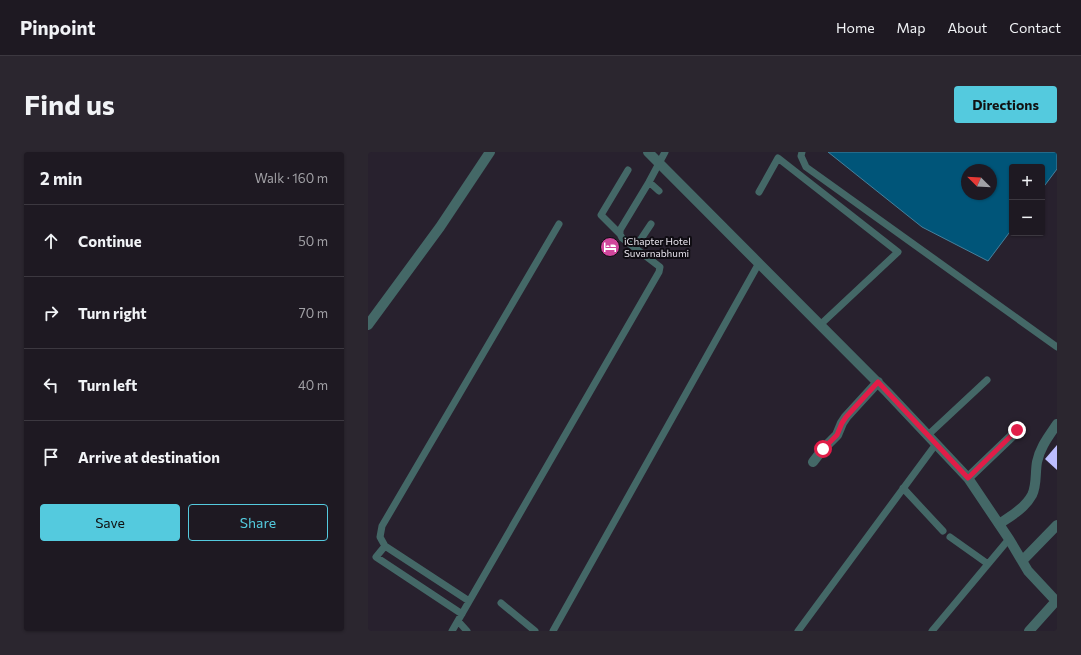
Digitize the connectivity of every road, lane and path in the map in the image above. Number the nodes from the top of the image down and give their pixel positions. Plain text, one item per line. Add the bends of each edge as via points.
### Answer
1 (490, 152) edge
2 (648, 152) edge
3 (665, 152) edge
4 (802, 152) edge
5 (659, 163) junction
6 (628, 170) dead end
7 (649, 182) junction
8 (658, 191) dead end
9 (758, 192) dead end
10 (559, 224) dead end
11 (651, 224) dead end
12 (620, 234) junction
13 (635, 248) junction
14 (759, 263) junction
15 (368, 325) edge
16 (820, 325) junction
17 (1057, 347) edge
18 (987, 380) dead end
19 (878, 382) junction
20 (1057, 424) edge
21 (1017, 430) dead end
22 (928, 436) junction
23 (936, 444) junction
24 (813, 462) dead end
25 (968, 478) junction
26 (903, 488) junction
27 (999, 524) junction
28 (1057, 525) edge
29 (943, 531) dead end
30 (950, 537) dead end
31 (1009, 539) junction
32 (385, 546) junction
33 (1022, 561) junction
34 (988, 564) junction
35 (469, 601) junction
36 (1057, 602) edge
37 (501, 603) dead end
38 (462, 614) junction
39 (458, 621) junction
40 (452, 631) edge
41 (467, 631) edge
42 (535, 631) edge
43 (553, 631) edge
44 (798, 631) edge
45 (932, 631) edge
46 (1029, 631) edge

1 - 15 street via 440,227
2 - 5 street
3 - 5 lane
4 - 17 lane via 806,167
5 - 7 lane
5 - 14 street
6 - 12 lane via 601,215
7 - 8 lane
7 - 12 lane
9 - 16 lane via 778,158 898,252
10 - 32 lane via 382,526 380,537
11 - 13 lane
12 - 13 lane
13 - 35 lane via 660,267 659,272
14 - 16 street
14 - 43 lane
16 - 19 street
18 - 22 lane
19 - 22 street
19 - 24 street via 846,417 837,435
20 - 27 street via 1042,447 1031,497 1022,508
21 - 25 street
22 - 23 street
23 - 25 street
23 - 26 lane
25 - 27 street
26 - 29 lane
26 - 44 lane
27 - 31 street
28 - 33 street
30 - 34 lane
31 - 33 street
31 - 34 lane
32 - 35 lane
32 - 38 lane via 376,557
33 - 36 street
34 - 45 lane
35 - 38 lane
36 - 46 street
37 - 42 lane
38 - 39 lane
39 - 40 lane
39 - 41 lane

